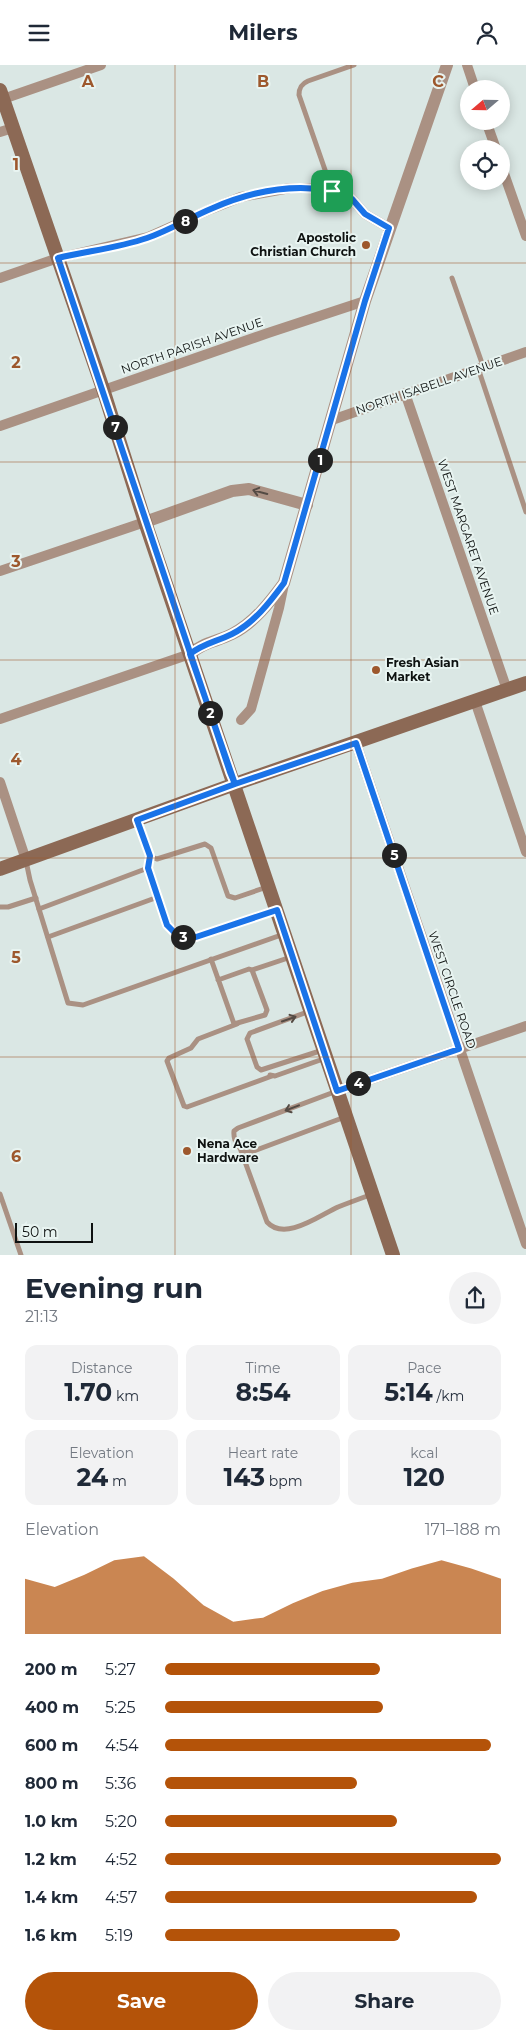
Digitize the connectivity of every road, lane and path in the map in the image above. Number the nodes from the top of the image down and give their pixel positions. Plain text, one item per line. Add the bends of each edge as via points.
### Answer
1 (101, 65) edge
2 (354, 65) edge
3 (446, 65) edge
4 (466, 65) edge
5 (472, 80) edge
6 (2, 95) edge
7 (6, 130) edge
8 (510, 190) edge
9 (332, 191) junction
10 (389, 228) junction
11 (526, 236) edge
12 (58, 258) junction
13 (0, 278) edge
14 (452, 278) dead end
15 (365, 301) junction
16 (526, 351) edge
17 (480, 367) junction
18 (103, 389) junction
19 (405, 393) junction
20 (332, 420) junction
21 (0, 426) edge
22 (307, 505) junction
23 (526, 512) edge
24 (146, 522) junction
25 (0, 571) edge
26 (284, 583) junction
27 (190, 654) junction
28 (526, 683) edge
29 (507, 690) junction
30 (475, 701) junction
31 (0, 719) edge
32 (241, 720) dead end
33 (356, 743) junction
34 (0, 782) edge
35 (235, 784) junction
36 (137, 820) junction
37 (526, 852) edge
38 (150, 856) junction
39 (26, 861) junction
40 (148, 868) junction
41 (0, 869) edge
42 (269, 887) junction
43 (158, 897) junction
44 (36, 898) junction
45 (0, 907) edge
46 (39, 909) junction
47 (277, 910) junction
48 (285, 933) junction
49 (48, 937) junction
50 (293, 956) junction
51 (211, 959) junction
52 (252, 970) junction
53 (218, 980) junction
54 (311, 1011) junction
55 (263, 1015) junction
56 (237, 1024) junction
57 (268, 1026) junction
58 (526, 1026) edge
59 (459, 1049) junction
60 (325, 1054) junction
61 (264, 1070) junction
62 (272, 1076) junction
63 (337, 1091) junction
64 (346, 1116) junction
65 (240, 1148) junction
66 (0, 1194) edge
67 (373, 1194) junction
68 (526, 1244) edge
69 (22, 1255) edge
70 (393, 1255) edge

1 - 6 street
2 - 9 lane via 308,81 299,89
3 - 10 street
4 - 5 street
6 - 7 main road
7 - 12 main road
8 - 11 street
9 - 10 street via 352,199 365,214
9 - 12 street via 290,188 241,197 148,237
10 - 15 street
12 - 13 street
12 - 18 main road
14 - 17 lane
15 - 18 street, NORTH PARISH AVENUE
15 - 20 street
16 - 17 street, NORTH ISABELL AVENUE
17 - 19 street, NORTH ISABELL AVENUE
17 - 23 lane
18 - 21 street, NORTH PARISH AVENUE
18 - 24 main road
19 - 20 street, NORTH ISABELL AVENUE
19 - 29 street, WEST MARGARET AVENUE
20 - 22 street
22 -> 24 street via 249,489 232,491
22 - 26 street
24 - 25 street
24 - 27 main road
26 - 27 street via 252,621 232,634 201,645
26 - 32 street via 251,709
27 - 31 street
27 - 35 main road
28 - 29 main road
29 - 30 main road
30 - 33 main road
30 - 37 street
33 - 35 main road
33 - 59 street, WEST CIRCLE ROAD
34 - 39 street
35 - 36 main road
35 - 42 main road
36 - 38 lane
36 - 39 main road
38 - 40 lane
38 - 42 lane via 157,859 205,844 211,848 228,896 235,898
39 - 41 main road
39 - 44 lane
40 - 43 lane
40 - 46 lane
42 - 47 main road
43 - 47 lane via 167,925 177,935 196,937
43 - 49 lane
44 - 45 lane
44 - 46 lane
46 - 49 lane
47 - 48 main road
48 - 50 main road
48 - 51 lane
49 - 51 lane via 68,1003 73,1005 82,1005
50 - 52 lane
50 - 54 main road
51 - 53 lane
52 - 53 lane
52 - 55 lane via 267,1010
53 - 56 lane
57 -> 54 lane
54 - 60 main road
55 - 56 lane
55 - 57 lane
56 - 62 lane via 201,1037 191,1048 168,1058 184,1106
57 - 61 lane via 250,1033 247,1039 257,1067
58 - 59 street
59 - 63 street
59 - 68 street, WEST CIRCLE ROAD
60 - 61 lane
60 - 62 lane
60 - 63 main road
61 - 62 lane
63 - 64 main road
63 -> 65 lane via 238,1128 234,1134
64 - 65 lane via 251,1151
64 - 67 main road
65 - 67 lane via 267,1223 273,1227 288,1229
66 - 69 lane
67 - 70 main road

